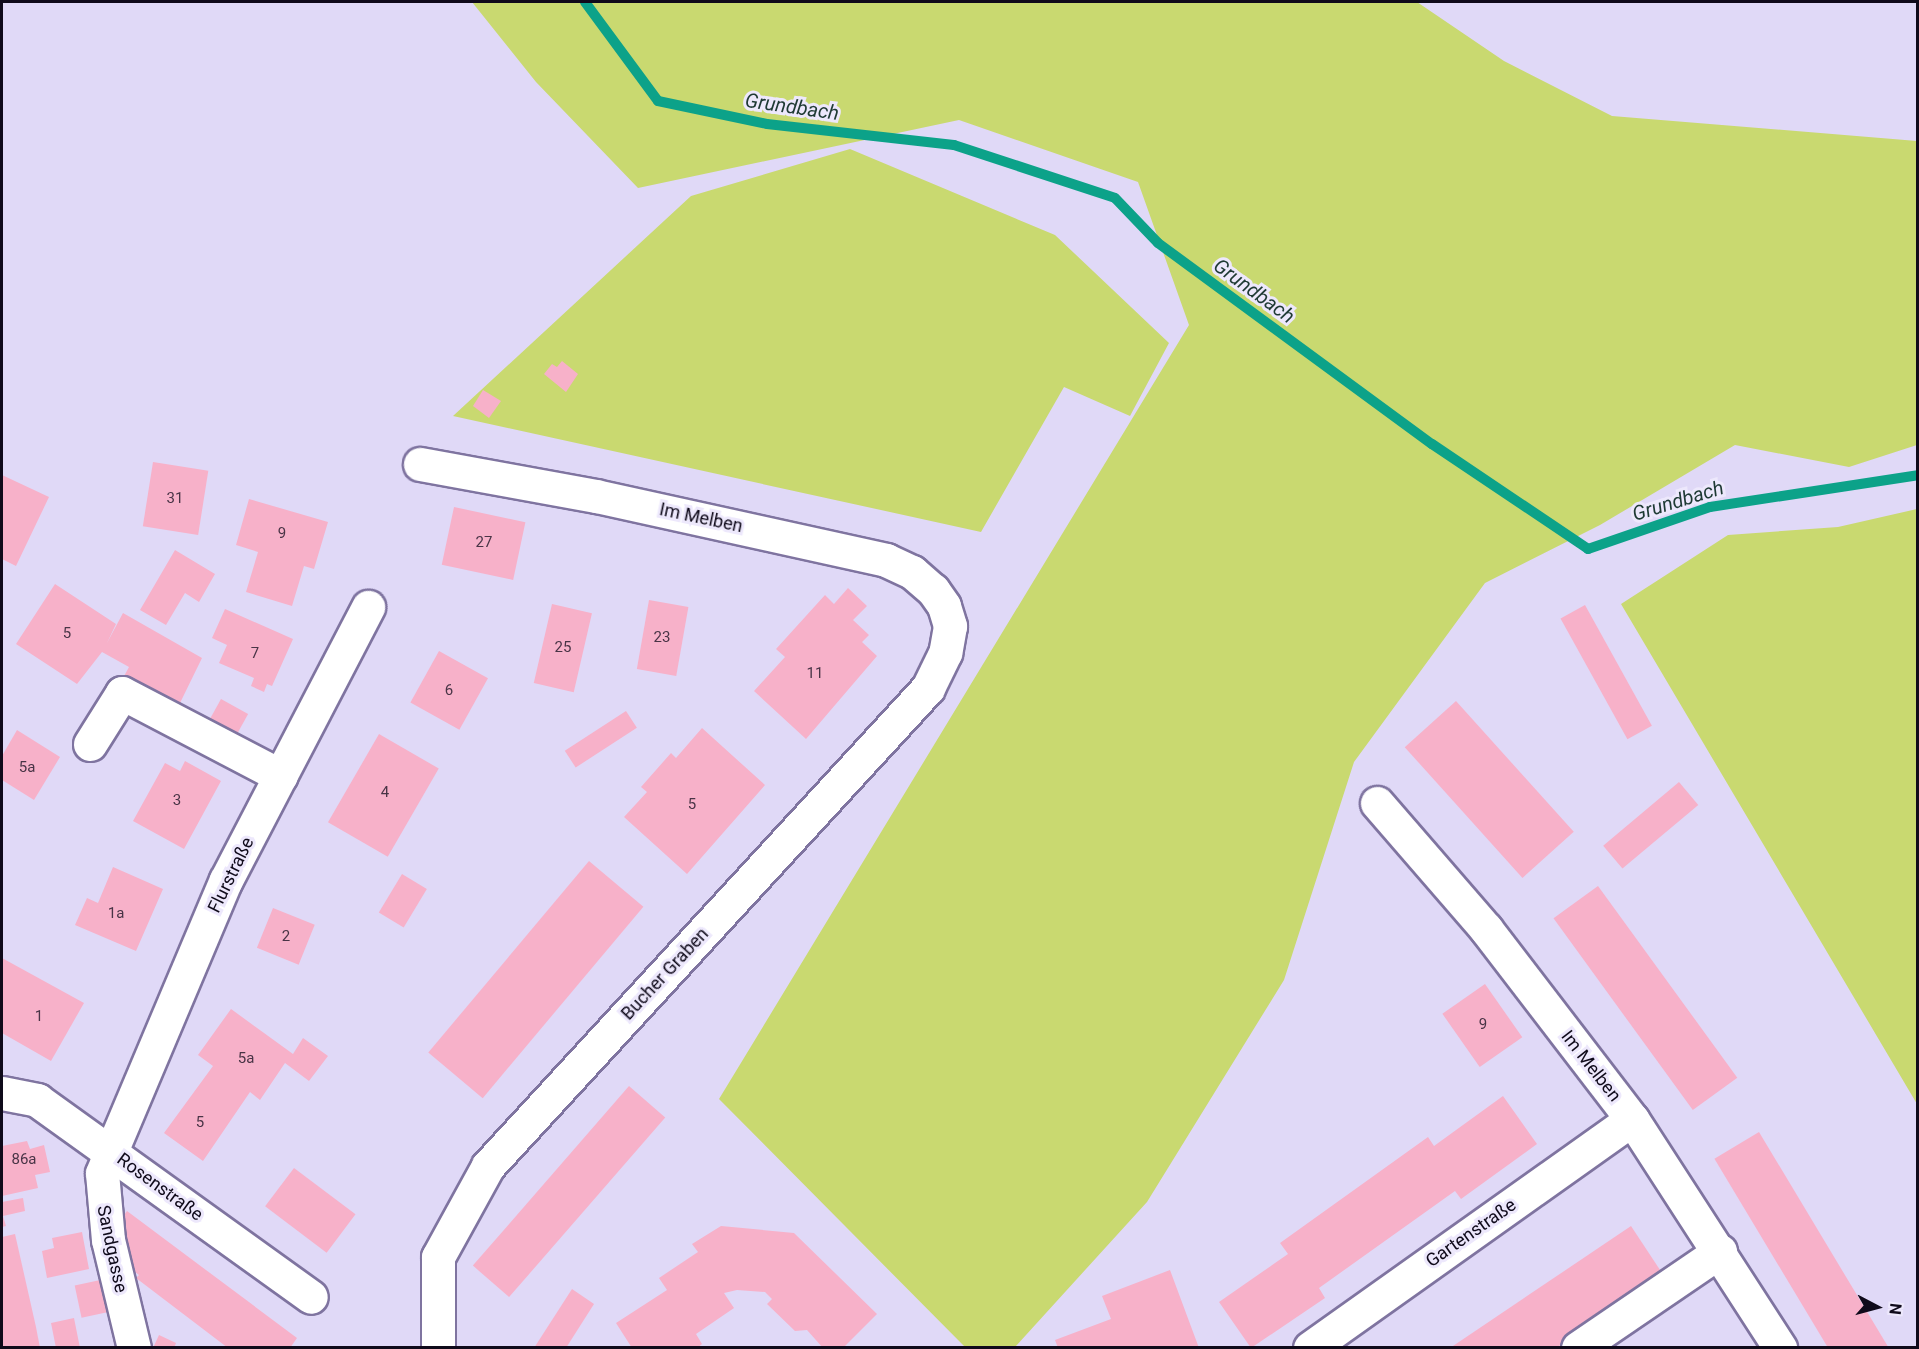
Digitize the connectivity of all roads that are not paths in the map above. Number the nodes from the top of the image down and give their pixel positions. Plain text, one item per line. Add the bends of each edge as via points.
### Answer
1 (420, 464) dead end
2 (368, 607) dead end
3 (950, 626) joint
4 (90, 744) dead end
5 (281, 776) junction
6 (1377, 803) dead end
7 (2, 1094) edge
8 (1632, 1119) junction
9 (112, 1151) junction
10 (1720, 1251) junction
11 (311, 1297) dead end
12 (134, 1347) edge
13 (438, 1347) edge
14 (1310, 1347) edge
15 (1578, 1347) edge
16 (1780, 1347) edge

1 - 3 street, Im Melben via 607,498 886,560 933,590 944,606
2 - 5 street, Flurstraße
3 - 13 street, Bucher Graben via 945,653 928,688 488,1166 438,1257
4 - 5 street via 122,693
5 - 9 street, Flurstraße via 226,880
6 - 8 street, Im Melben via 1486,929
7 - 9 street, Rosenstraße via 37,1100
8 - 10 street, Im Melben
8 - 14 street, Gartenstraße
9 - 11 street, Rosenstraße
9 - 12 street, Sandgasse via 100,1187 108,1240
10 - 15 street
10 - 16 street, Im Melben

